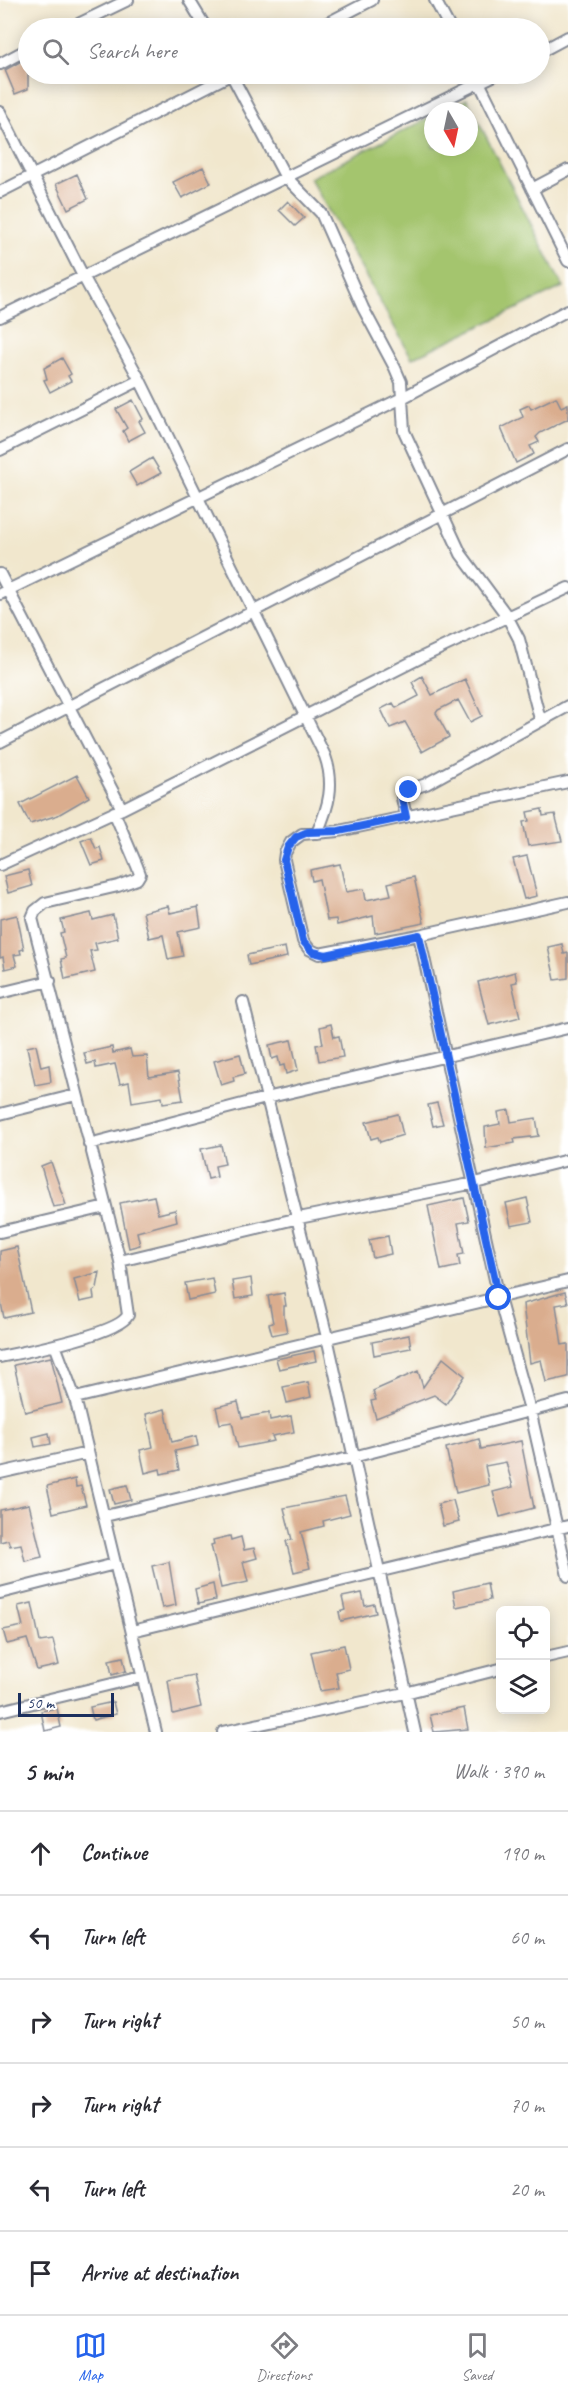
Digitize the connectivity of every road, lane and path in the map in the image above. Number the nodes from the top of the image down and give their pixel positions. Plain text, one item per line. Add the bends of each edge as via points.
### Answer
1 (128, 0) edge
2 (189, 0) edge
3 (372, 0) edge
4 (435, 0) edge
5 (91, 18) edge
6 (200, 18) edge
7 (337, 18) edge
8 (445, 18) edge
9 (568, 37) edge
10 (550, 47) edge
11 (18, 54) edge
12 (0, 64) edge
13 (212, 84) edge
14 (236, 84) edge
15 (465, 84) edge
16 (480, 84) edge
17 (0, 111) edge
18 (568, 170) edge
19 (285, 176) junction
20 (32, 177) junction
21 (532, 189) junction
22 (0, 192) edge
23 (568, 261) edge
24 (83, 276) junction
25 (568, 310) edge
26 (0, 317) edge
27 (140, 380) junction
28 (402, 398) junction
29 (568, 449) edge
30 (0, 450) edge
31 (197, 497) junction
32 (443, 514) junction
33 (0, 574) edge
34 (568, 588) edge
35 (4, 592) edge
36 (254, 609) junction
37 (507, 616) junction
38 (70, 706) junction
39 (568, 706) edge
40 (307, 716) junction
41 (540, 719) junction
42 (0, 742) edge
43 (568, 782) edge
44 (118, 811) junction
45 (406, 817) junction
46 (317, 833) junction
47 (0, 865) edge
48 (568, 902) edge
49 (419, 935) junction
50 (50, 981) junction
51 (0, 993) edge
52 (243, 1002) dead end
53 (568, 1028) edge
54 (445, 1056) junction
55 (76, 1095) junction
56 (266, 1098) junction
57 (0, 1114) edge
58 (89, 1144) junction
59 (568, 1160) edge
60 (475, 1183) junction
61 (106, 1207) junction
62 (299, 1218) junction
63 (0, 1232) edge
64 (120, 1262) junction
65 (568, 1281) edge
66 (499, 1298) junction
67 (327, 1337) junction
68 (55, 1345) junction
69 (0, 1357) edge
70 (75, 1398) junction
71 (568, 1401) edge
72 (530, 1410) junction
73 (88, 1453) junction
74 (353, 1457) junction
75 (0, 1473) edge
76 (105, 1516) junction
77 (568, 1526) edge
78 (555, 1529) junction
79 (115, 1564) junction
80 (380, 1572) junction
81 (568, 1576) edge
82 (0, 1593) edge
83 (132, 1631) junction
84 (568, 1652) edge
85 (550, 1656) edge
86 (496, 1670) edge
87 (141, 1677) junction
88 (405, 1693) junction
89 (0, 1711) edge
90 (156, 1732) edge
91 (223, 1732) edge
92 (414, 1732) edge

1 - 5 street
2 - 6 street
3 - 7 street
4 - 8 street
9 - 10 street
11 - 12 street
13 - 20 street
14 - 19 street
15 - 19 street
16 - 21 street
17 - 20 street
18 - 21 street
19 - 24 street
19 - 28 street via 321,213 363,308 395,368
20 - 22 street
20 - 24 street
21 - 23 street
24 - 26 street
24 - 27 street
25 - 28 street
27 - 30 street
27 - 31 street
28 - 31 street
28 - 32 street via 404,430
29 - 32 street
31 - 35 street
31 - 36 street
32 - 36 street
32 - 37 street via 461,554
33 - 35 street
34 - 37 street
35 - 38 street
36 - 38 street
36 - 40 street
37 - 40 street
37 - 41 street via 528,664
38 - 42 street
38 - 44 street
39 - 41 street
40 - 44 street
40 - 46 street via 332,779
41 - 45 street via 406,792 402,802
43 - 45 street
44 - 47 street
44 - 50 street via 140,874 127,884 45,903 35,911 32,918
45 - 46 street
46 - 49 street via 296,837 284,860 303,941 309,949 326,955
48 - 49 street
49 - 54 street
50 - 51 street
50 - 55 street
52 - 56 street
53 - 54 street
54 - 56 street
54 - 60 street
55 - 57 street
55 - 58 street
56 - 58 street
56 - 62 street
58 - 61 street
59 - 60 street
60 - 62 street
60 - 66 street
61 - 63 street
61 - 64 street
62 - 64 street
62 - 67 street
64 - 68 street via 127,1305 125,1321
65 - 66 street
66 - 67 street
66 - 72 street
67 - 70 street
67 - 74 street
68 - 69 street
68 - 70 street
70 - 73 street
71 - 72 street
72 - 74 street
72 - 78 street
73 - 75 street
73 - 76 street
74 - 76 street
74 - 80 street
76 - 79 street
77 - 78 street
78 - 80 street
78 - 81 street
79 - 82 street
79 - 83 street
80 - 83 street
80 - 88 street
83 - 87 street
84 - 85 street
86 - 88 street
87 - 89 street
87 - 90 street
88 - 91 street
88 - 92 street

